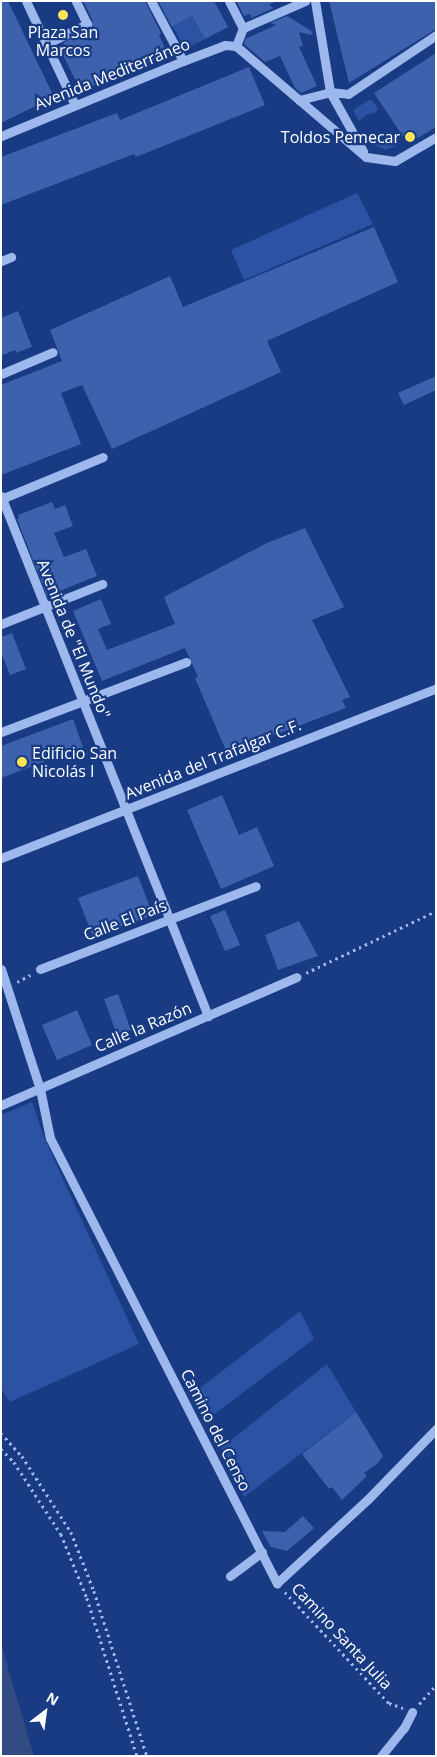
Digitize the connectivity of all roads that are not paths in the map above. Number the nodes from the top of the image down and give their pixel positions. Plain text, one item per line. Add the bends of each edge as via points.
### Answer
1 (26, 1) edge
2 (76, 1) edge
3 (151, 1) edge
4 (229, 1) edge
5 (304, 1) edge
6 (316, 1) edge
7 (243, 28) junction
8 (436, 35) edge
9 (46, 44) junction
10 (236, 46) junction
11 (183, 61) junction
12 (330, 92) junction
13 (299, 100) junction
14 (75, 105) junction
15 (1, 136) edge
16 (436, 137) edge
17 (366, 157) junction
18 (11, 257) dead end
19 (1, 261) edge
20 (53, 352) dead end
21 (1, 374) edge
22 (103, 457) dead end
23 (2, 498) edge
24 (102, 584) dead end
25 (45, 608) junction
26 (1, 624) edge
27 (186, 662) dead end
28 (436, 688) edge
29 (82, 701) junction
30 (1, 732) edge
31 (126, 810) junction
32 (1, 858) edge
33 (256, 886) dead end
34 (169, 920) junction
35 (1, 969) edge
36 (40, 969) road end
37 (297, 977) road end
38 (208, 1016) junction
39 (40, 1089) junction
40 (1, 1106) edge
41 (436, 1429) edge
42 (262, 1552) junction
43 (230, 1576) dead end
44 (412, 1712) road end
45 (380, 1756) edge

1 - 9 street
2 - 9 street via 87,24
3 - 11 street
4 - 7 street
5 - 7 street
6 - 12 street
7 - 10 street
8 - 12 street via 348,94
9 - 14 street
10 - 11 street, Avenida Mediterráneo via 225,45
10 - 13 street
11 - 14 street, Avenida Mediterráneo
12 - 13 street
12 - 17 street
13 - 17 street
14 - 15 street, Avenida Mediterráneo
16 - 17 street via 395,161
18 - 19 street
20 - 21 street
22 - 23 street
23 - 25 street, Avenida de "El Mundo"
24 - 25 street
25 - 26 street
25 - 29 street, Avenida de "El Mundo"
27 - 29 street
28 - 31 street, Avenida del Trafalgar C.F.
29 - 30 street
29 - 31 street, Avenida de "El Mundo"
31 - 32 street, Avenida del Trafalgar C.F.
31 - 34 street, Avenida de "El Mundo"
33 - 34 street, Calle El País
34 - 36 street, Calle El País
34 - 38 street, Avenida de "El Mundo"
35 - 39 street, Camino del Censo
37 - 38 street, Calle la Razón
38 - 39 street, Calle la Razón
39 - 40 street, Calle la Razón
39 - 42 street, Camino del Censo via 50,1138
41 - 42 street, Camino del Censo via 368,1499 278,1583
42 - 43 street
44 - 45 street via 404,1728

